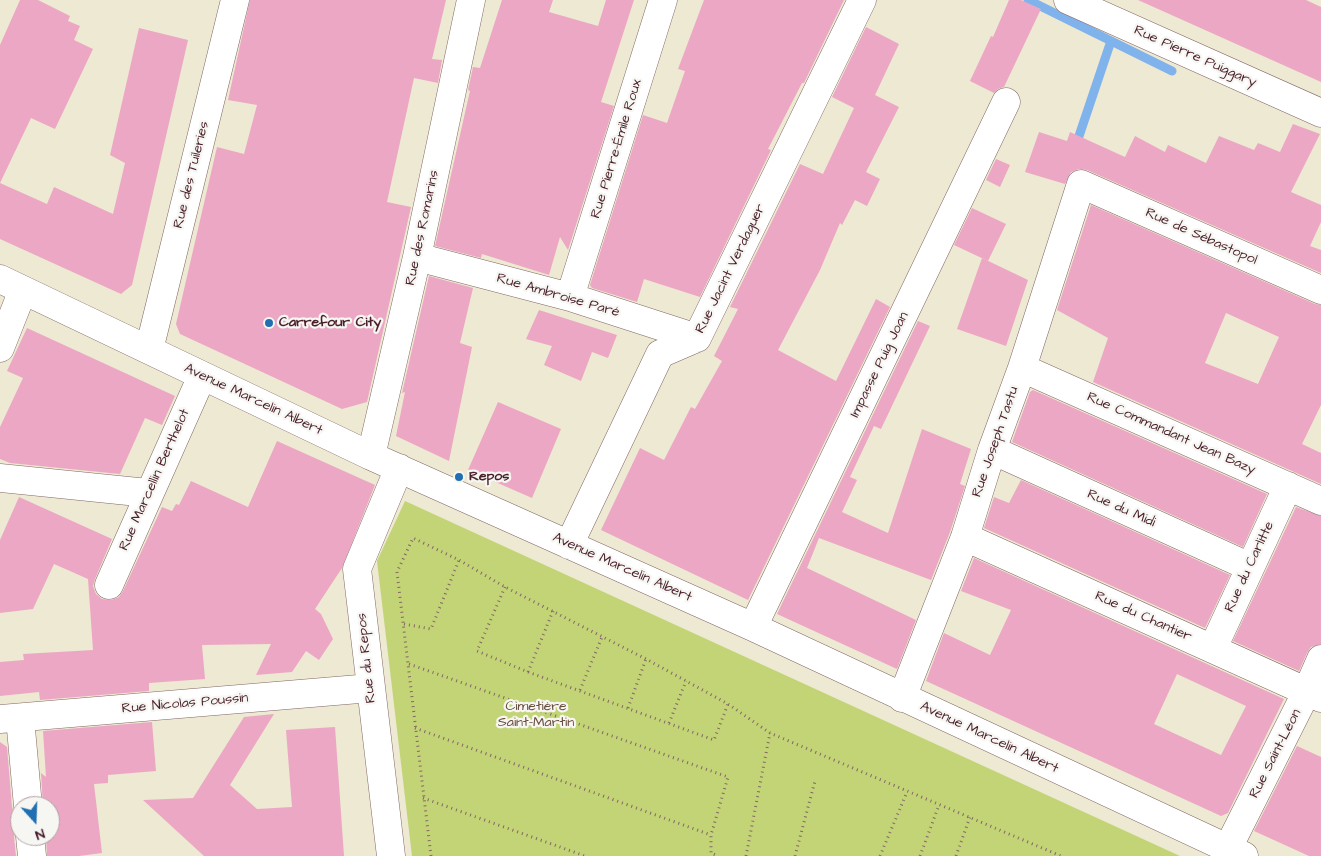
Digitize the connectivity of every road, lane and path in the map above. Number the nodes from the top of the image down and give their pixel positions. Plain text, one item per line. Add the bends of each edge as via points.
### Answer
1 (234, 0) edge
2 (470, 0) edge
3 (663, 0) edge
4 (862, 0) edge
5 (1068, 0) edge
6 (1006, 102) dead end
7 (1321, 113) edge
8 (1081, 184) joint
9 (418, 257) junction
10 (12, 285) edge
11 (1321, 290) edge
12 (570, 297) junction
13 (697, 338) junction
14 (0, 348) edge
15 (148, 350) junction
16 (1022, 368) junction
17 (202, 376) junction
18 (992, 450) junction
19 (371, 456) junction
20 (400, 468) junction
21 (0, 478) edge
22 (1288, 486) junction
23 (148, 493) junction
24 (1321, 501) edge
25 (965, 537) junction
26 (569, 545) junction
27 (459, 560) junction
28 (1250, 567) junction
29 (109, 585) dead end
30 (505, 587) junction
31 (553, 611) junction
32 (404, 624) junction
33 (753, 627) junction
34 (602, 637) junction
35 (1213, 648) junction
36 (646, 659) junction
37 (1321, 659) edge
38 (409, 664) junction
39 (528, 672) junction
40 (686, 681) junction
41 (370, 688) junction
42 (580, 690) junction
43 (1314, 694) edge
44 (902, 698) junction
45 (728, 704) junction
46 (628, 708) junction
47 (10, 718) edge
48 (669, 723) junction
49 (415, 728) junction
50 (770, 733) junction
51 (815, 780) dead end
52 (907, 792) junction
53 (26, 796) edge
54 (423, 798) junction
55 (939, 805) junction
56 (970, 817) junction
57 (711, 836) junction
58 (1236, 852) edge
59 (391, 856) edge
60 (430, 856) edge
61 (585, 856) edge
62 (718, 856) edge
63 (746, 856) edge
64 (795, 856) edge
65 (880, 856) edge
66 (920, 856) edge
67 (956, 856) edge
68 (1061, 856) edge

1 - 15 street, Rue des Tuileries
2 - 9 street, Rue des Romarins
3 - 12 street, Rue Pierre-Émile Roux
4 - 13 street, Rue Jacint Verdaguer
5 - 7 street, Rue Pierre Puiggary
6 - 33 street, Impasse Puig Joan
8 - 11 street, Rue de Sébastopol
8 - 16 street, Rue Joseph Tastu
9 - 12 street, Rue Ambroise Paré
9 - 19 street, Rue des Romarins
10 - 14 street
10 - 15 street, Avenue Marcelin Albert
12 - 13 street, Rue Ambroise Paré
13 - 26 street, Rue Jacint Verdaguer via 660,354
15 - 17 street, Avenue Marcelin Albert
16 - 18 street, Rue Joseph Tastu
16 - 22 street, Rue Commandant Jean Bazy
17 - 19 street, Avenue Marcelin Albert
17 - 23 street, Rue Marcellin Berthelot
18 - 25 street, Rue Joseph Tastu
18 - 28 street, Rue du Midi
19 - 20 street, Avenue Marcelin Albert
20 - 26 street, Avenue Marcelin Albert
20 - 41 street, Rue du Repos via 357,569
21 - 23 street
22 - 24 street, Rue Commandant Jean Bazy
22 - 28 street, Rue du Carlitte
23 - 29 street, Rue Marcellin Berthelot
25 - 35 street, Rue du Chantier
25 - 44 street, Rue Joseph Tastu
26 - 33 street, Avenue Marcelin Albert
27 - 30 path
27 - 32 path via 431,630
27 - 32 path via 413,538 397,572
28 - 35 street, Rue du Carlitte
30 - 31 path
30 - 39 path via 477,651
31 - 34 path
31 - 39 path
32 - 38 path
33 - 44 street, Avenue Marcelin Albert
34 - 36 path
34 - 42 path
35 - 43 street, Rue du Chantier
36 - 40 path
36 - 46 path
37 - 43 street, Rue Saint-Léon
38 - 49 path
38 - 57 path via 728,777
39 - 42 path
40 - 45 path
40 - 48 path
41 - 47 street, Rue Nicolas Poussin
41 - 59 street, Rue du Repos
42 - 46 path
43 - 58 street, Rue Saint-Léon
44 - 58 street, Avenue Marcelin Albert
45 - 48 path via 714,740
45 - 50 path
46 - 48 path
47 - 53 street
49 - 54 path
49 - 57 path
50 - 52 path
50 - 63 path
51 - 64 path
52 - 55 path
52 - 65 path
54 - 60 path
54 - 61 path
55 - 56 path
55 - 66 path
56 - 67 path
56 - 68 path
57 - 62 path via 711,853

